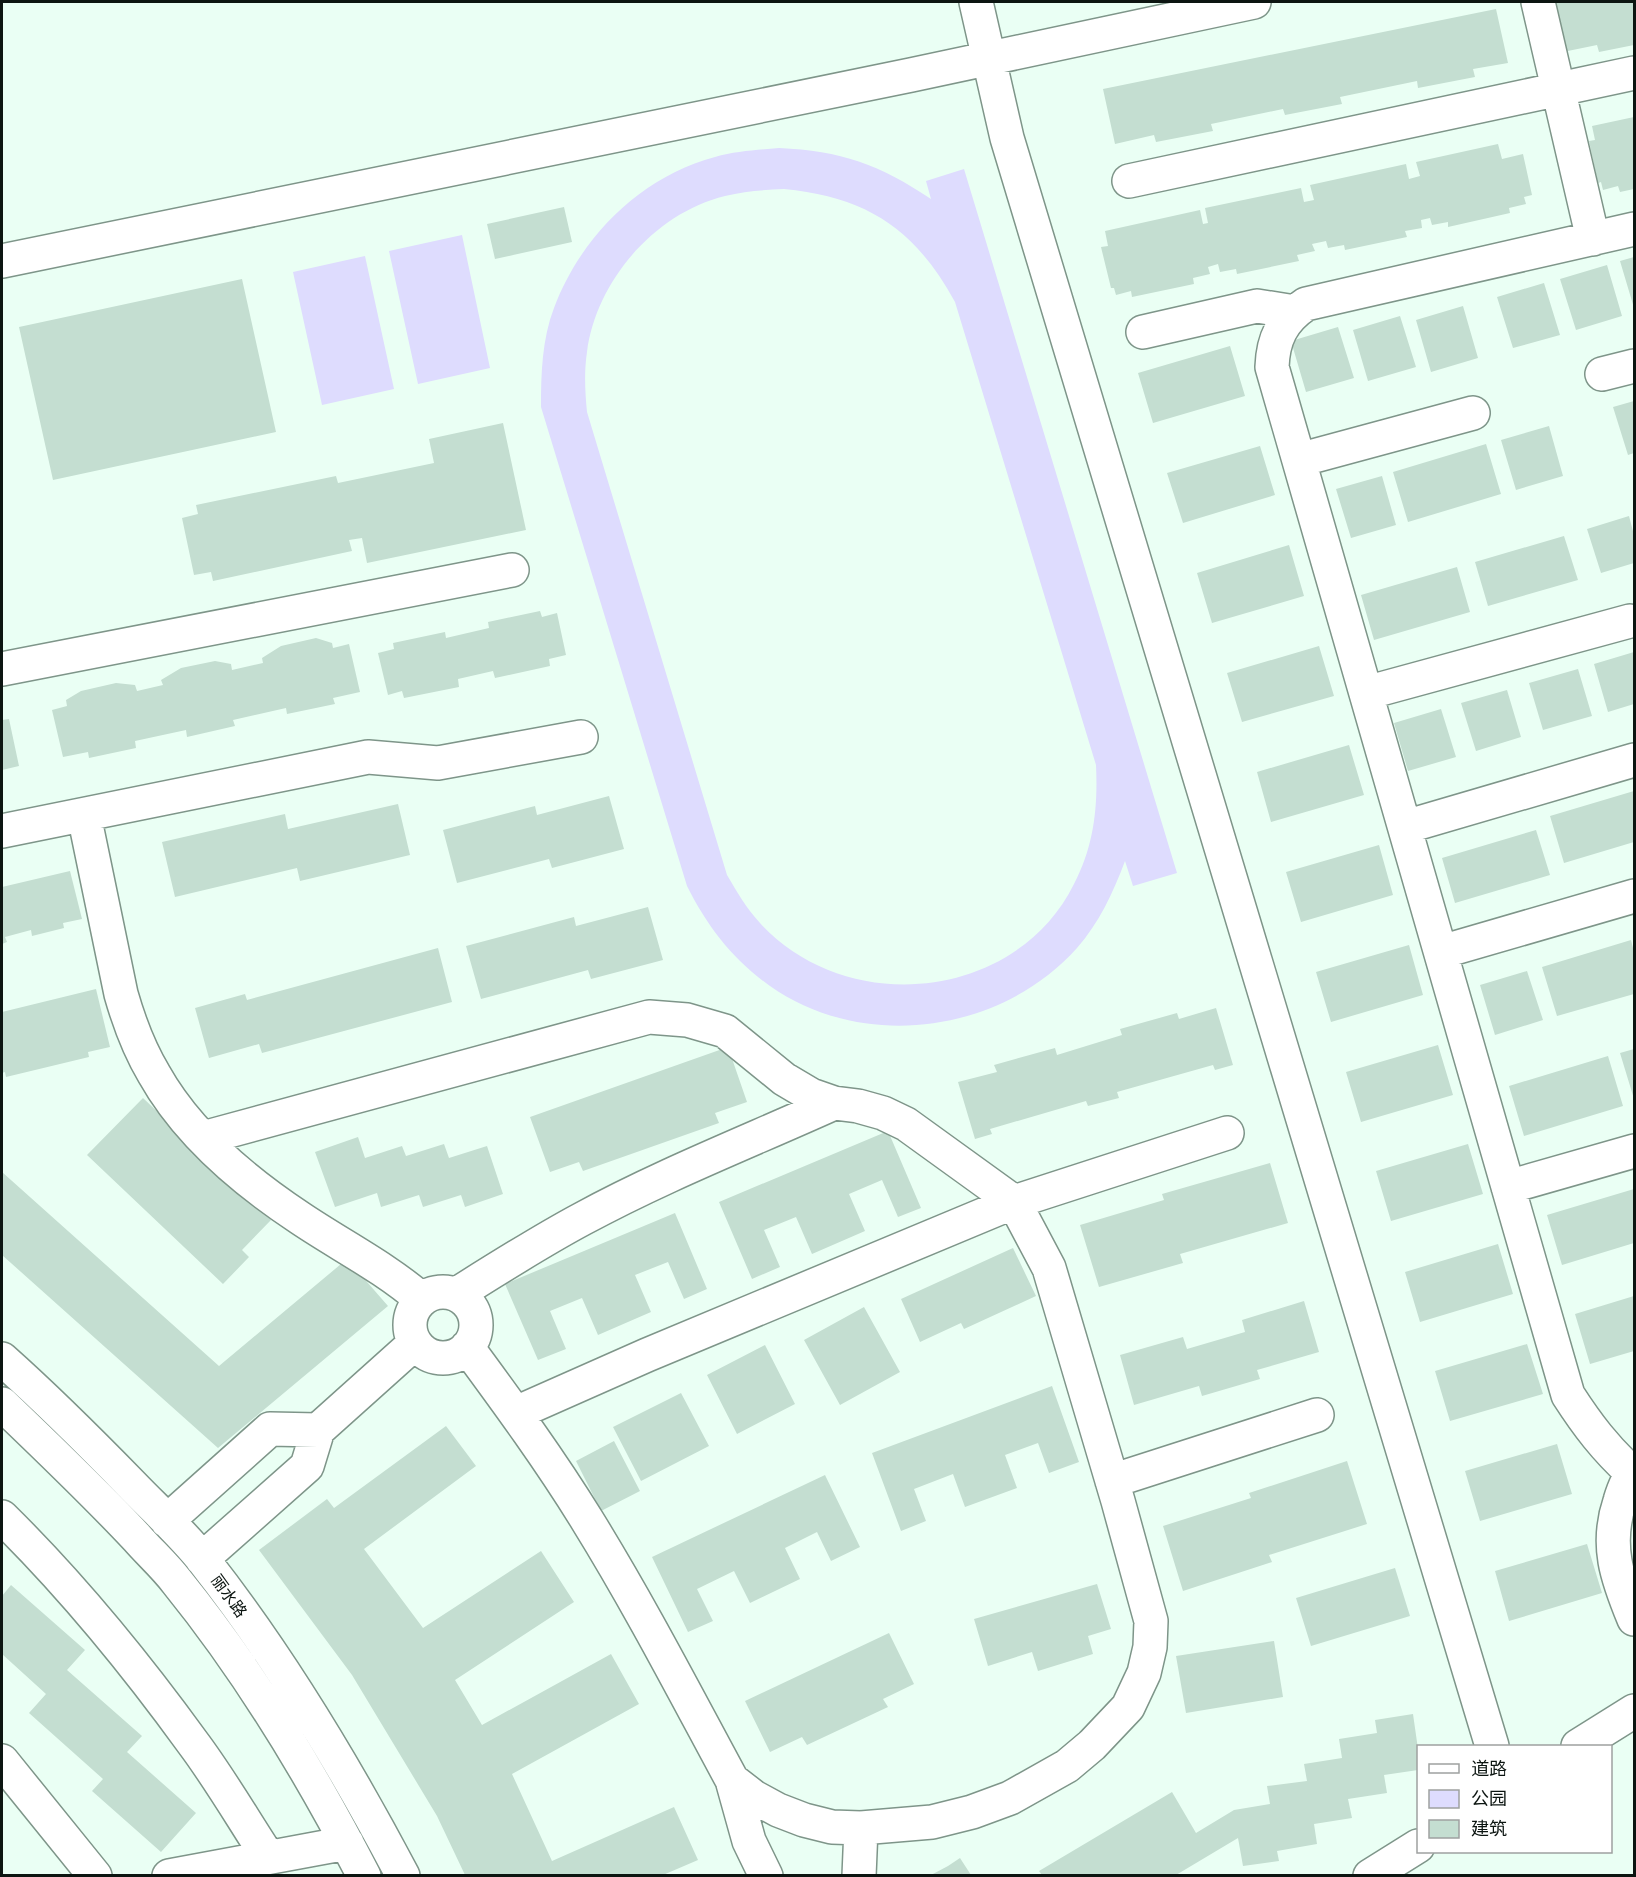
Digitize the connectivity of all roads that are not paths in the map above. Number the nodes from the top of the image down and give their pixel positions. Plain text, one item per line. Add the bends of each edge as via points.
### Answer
1 (976, 2) edge
2 (1254, 2) edge
3 (1538, 2) edge
4 (989, 59) junction
5 (1635, 73) edge
6 (1558, 90) junction
7 (1130, 181) dead end
8 (1635, 229) edge
9 (1593, 239) junction
10 (2, 261) edge
11 (1295, 312) junction
12 (1143, 332) dead end
13 (1635, 366) edge
14 (1602, 374) dead end
15 (1473, 413) dead end
16 (1299, 460) junction
17 (512, 570) dead end
18 (1630, 621) dead end
19 (2, 669) edge
20 (1366, 693) junction
21 (581, 737) dead end
22 (1635, 760) edge
23 (84, 815) junction
24 (1405, 827) junction
25 (2, 831) edge
26 (1635, 896) edge
27 (1441, 952) junction
28 (834, 1103) junction
29 (1227, 1133) dead end
30 (203, 1138) junction
31 (1635, 1151) edge
32 (1508, 1187) junction
33 (1014, 1202) junction
34 (457, 1294) junction
35 (421, 1299) junction
36 (415, 1343) junction
37 (467, 1347) junction
38 (2, 1359) edge
39 (2, 1404) edge
40 (516, 1413) junction
41 (1317, 1415) dead end
42 (318, 1430) junction
43 (1633, 1472) edge
44 (1112, 1481) junction
45 (2, 1517) edge
46 (167, 1521) junction
47 (202, 1559) junction
48 (1635, 1618) edge
49 (1635, 1711) edge
50 (1492, 1745) edge
51 (1580, 1745) edge
52 (2, 1761) edge
53 (732, 1780) junction
54 (861, 1828) junction
55 (347, 1843) junction
56 (1417, 1847) edge
57 (268, 1857) junction
58 (95, 1875) edge
59 (169, 1875) edge
60 (364, 1875) edge
61 (403, 1875) edge
62 (766, 1875) edge
63 (859, 1875) edge
64 (1370, 1875) edge

1 - 4 street
2 - 4 street
3 - 6 street
4 - 10 street
4 - 50 street via 1007,138
5 - 6 street
6 - 7 street
6 - 9 street
8 - 9 street
9 - 11 street via 1306,304
11 - 12 street via 1257,306
11 - 16 street via 1278,333 1272,367
13 - 14 street
15 - 16 street
16 - 20 street
17 - 19 street
18 - 20 street
20 - 24 street
21 - 23 street via 438,763 368,757
22 - 24 street
23 - 25 street
23 - 30 street via 129,1022 154,1075
24 - 27 street
26 - 27 street
27 - 32 street
28 - 30 street via 784,1079 725,1031 687,1020 649,1017
28 - 33 street via 866,1108 906,1124
28 - 34 street via 583,1218
29 - 33 street
30 - 35 street via 264,1192 399,1280
31 - 32 street
32 - 43 street via 1568,1395 1592,1432
33 - 40 street
33 - 44 street via 1049,1268
34 - 35 street via 445,1291
34 - 37 street via 467,1301 476,1323 475,1335
35 - 36 street via 412,1310 409,1323
36 - 37 street via 430,1356 443,1358 457,1355
36 - 42 street
37 - 40 street
38 - 46 street, 丽水路
39 - 55 street, 丽水路 via 176,1580 287,1738
40 - 53 street via 619,1574
41 - 44 street
42 - 46 street via 270,1429
42 - 47 street via 307,1466
43 - 48 street via 1617,1507 1613,1544 1619,1581
44 - 54 street via 1150,1621 1144,1673 1128,1707 1067,1766 1010,1798 932,1822
45 - 57 street via 81,1601 139,1671 194,1744
46 - 47 street, 丽水路
47 - 61 street, 丽水路 via 316,1721
49 - 51 street
52 - 58 street
53 - 54 street via 754,1797 804,1820 832,1827
53 - 62 street via 749,1841
54 - 63 street
55 - 57 street
55 - 60 street, 丽水路
56 - 64 street
57 - 59 street

